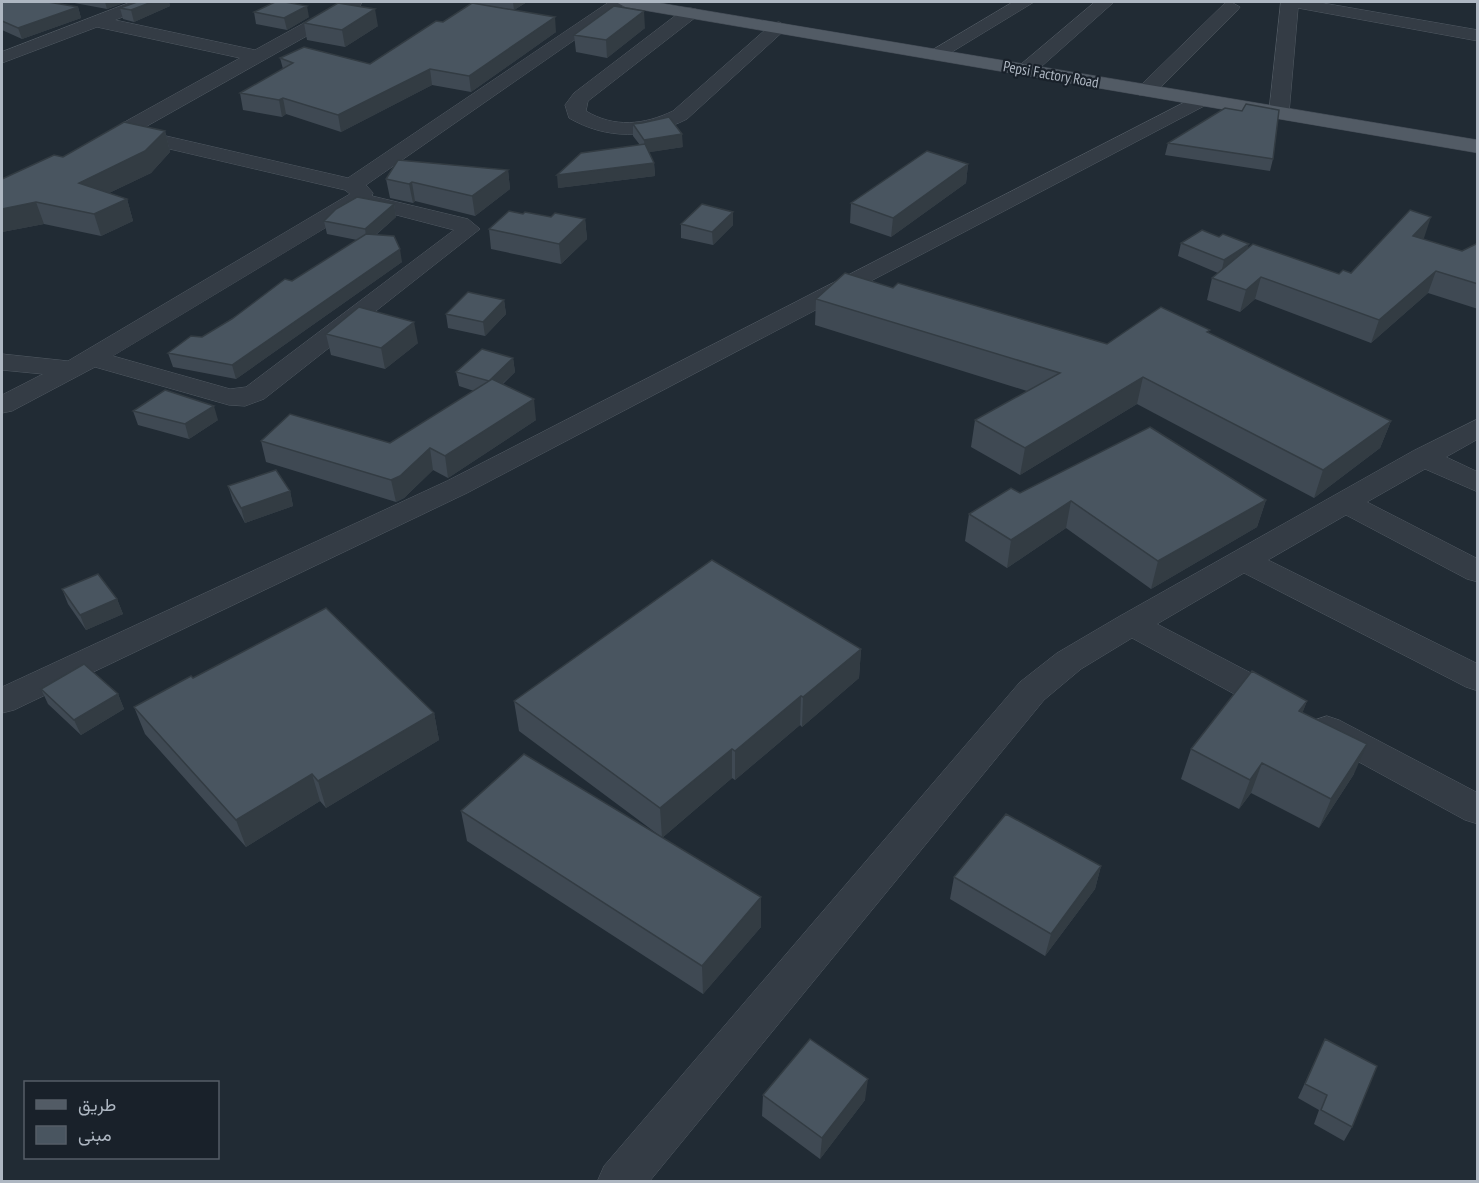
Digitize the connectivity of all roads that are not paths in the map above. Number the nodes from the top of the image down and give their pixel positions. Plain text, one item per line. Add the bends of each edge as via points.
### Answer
1 (145, 2) edge
2 (354, 2) edge
3 (620, 2) edge
4 (625, 2) edge
5 (1025, 2) edge
6 (1099, 2) edge
7 (1291, 2) edge
8 (1231, 7) dead end
9 (301, 8) edge
10 (77, 10) edge
11 (690, 13) junction
12 (333, 14) junction
13 (101, 19) junction
14 (779, 27) junction
15 (1478, 36) edge
16 (935, 54) junction
17 (258, 56) junction
18 (2, 58) edge
19 (1026, 70) junction
20 (1146, 91) junction
21 (1201, 100) junction
22 (1279, 113) junction
23 (128, 132) junction
24 (107, 142) edge
25 (1478, 147) edge
26 (355, 192) junction
27 (2, 362) edge
28 (83, 363) junction
29 (2, 405) edge
30 (1477, 427) edge
31 (1423, 458) junction
32 (1478, 483) edge
33 (1344, 502) junction
34 (1243, 560) junction
35 (1478, 572) edge
36 (1131, 624) junction
37 (1478, 679) edge
38 (2, 701) edge
39 (1478, 810) edge
40 (620, 1182) edge

1 - 13 street
2 - 12 street
3 - 26 street
4 - 11 main road, Pepsi Factory Road
5 - 16 street
6 - 19 street
7 - 15 street
7 - 22 street
8 - 20 street
9 - 12 street
10 - 13 street
11 - 14 main road, Pepsi Factory Road
11 - 14 street via 581,97 575,105 576,114 586,121 624,129 667,122 680,115
12 - 17 street
13 - 17 street
13 - 18 street
14 - 16 main road, Pepsi Factory Road
16 - 19 main road, Pepsi Factory Road
17 - 23 street via 134,124
19 - 20 main road, Pepsi Factory Road
20 - 21 main road, Pepsi Factory Road
21 - 22 main road, Pepsi Factory Road
21 - 38 street via 457,487
22 - 25 main road, Pepsi Factory Road
23 - 24 street
23 - 26 street
26 - 28 street
26 - 28 street via 469,229 245,398
27 - 28 street
28 - 29 street
30 - 31 street
31 - 32 street
31 - 33 street
33 - 34 street
33 - 35 street
34 - 36 street
34 - 37 street
36 - 39 street
36 - 40 street via 1069,661 1032,691

